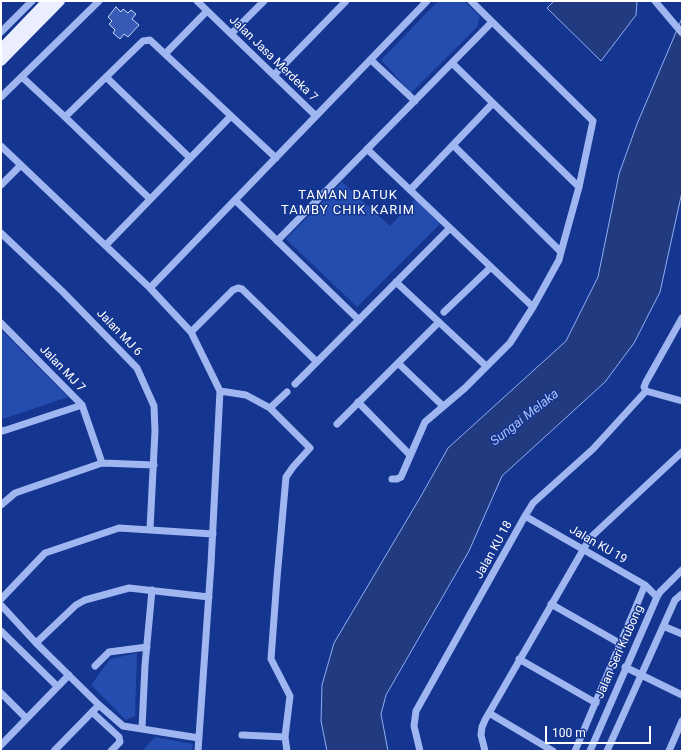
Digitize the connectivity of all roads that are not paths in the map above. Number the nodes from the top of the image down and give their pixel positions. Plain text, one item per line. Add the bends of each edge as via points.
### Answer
1 (32, 1) edge
2 (47, 1) edge
3 (60, 1) edge
4 (99, 1) edge
5 (197, 1) edge
6 (264, 1) edge
7 (346, 1) edge
8 (428, 1) edge
9 (471, 1) edge
10 (655, 1) edge
11 (207, 11) junction
12 (492, 22) junction
13 (3, 27) edge
14 (682, 33) edge
15 (231, 34) junction
16 (1, 49) edge
17 (165, 54) junction
18 (370, 60) junction
19 (1, 61) edge
20 (452, 63) junction
21 (274, 75) junction
22 (106, 77) junction
23 (22, 78) junction
24 (1, 97) edge
25 (415, 101) junction
26 (493, 103) junction
27 (231, 116) junction
28 (316, 116) junction
29 (65, 117) junction
30 (453, 145) junction
31 (1, 146) edge
32 (367, 149) junction
33 (190, 158) junction
34 (276, 158) junction
35 (20, 165) junction
36 (1, 184) edge
37 (580, 187) junction
38 (410, 190) junction
39 (150, 199) junction
40 (235, 200) junction
41 (450, 228) junction
42 (1, 233) edge
43 (277, 240) junction
44 (106, 245) junction
45 (561, 252) junction
46 (491, 267) junction
47 (396, 282) junction
48 (150, 288) junction
49 (533, 307) junction
50 (444, 312) dead end
51 (682, 318) edge
52 (358, 320) junction
53 (439, 322) junction
54 (1, 323) edge
55 (679, 330) edge
56 (191, 332) junction
57 (317, 362) junction
58 (398, 363) junction
59 (486, 366) junction
60 (295, 384) dead end
61 (220, 391) junction
62 (646, 391) junction
63 (286, 392) dead end
64 (682, 401) edge
65 (358, 402) junction
66 (82, 405) junction
67 (443, 406) junction
68 (270, 408) junction
69 (336, 424) dead end
70 (1, 430) edge
71 (682, 452) edge
72 (410, 455) junction
73 (102, 463) junction
74 (154, 465) junction
75 (392, 479) dead end
76 (1, 505) edge
77 (525, 516) junction
78 (150, 529) junction
79 (213, 534) junction
80 (583, 549) junction
81 (682, 570) edge
82 (645, 585) junction
83 (152, 590) junction
84 (682, 594) edge
85 (209, 597) junction
86 (657, 597) junction
87 (1, 599) edge
88 (551, 604) junction
89 (1, 605) edge
90 (664, 626) junction
91 (1, 631) edge
92 (682, 634) edge
93 (36, 643) junction
94 (621, 644) junction
95 (147, 647) junction
96 (519, 659) junction
97 (95, 666) dead end
98 (625, 667) junction
99 (69, 675) junction
100 (641, 675) junction
101 (57, 686) junction
102 (1, 693) edge
103 (682, 696) edge
104 (596, 702) junction
105 (99, 705) junction
106 (92, 712) junction
107 (489, 713) junction
108 (26, 718) junction
109 (682, 721) edge
110 (142, 728) junction
111 (242, 735) dead end
112 (285, 737) junction
113 (199, 738) junction
114 (1, 745) edge
115 (544, 749) edge
116 (54, 751) edge
117 (111, 751) edge
118 (198, 751) edge
119 (287, 751) edge
120 (420, 751) edge
121 (484, 751) edge
122 (553, 751) edge
123 (575, 751) edge
124 (590, 751) edge
125 (607, 751) edge
126 (669, 751) edge

1 - 13 street
2 - 16 main road
3 - 19 main road
4 - 23 street
5 - 11 street, Jalan Jasa Merdeka 7
6 - 15 street
7 - 21 street
8 - 18 street
9 - 12 street
10 - 14 street
11 - 15 street, Jalan Jasa Merdeka 7
11 - 17 street
12 - 20 street
12 - 37 street via 593,121
15 - 21 street, Jalan Jasa Merdeka 7
17 - 22 street via 150,40 143,40
17 - 27 street
18 - 25 street
18 - 28 street
20 - 25 street
20 - 26 street
21 - 28 street, Jalan Jasa Merdeka 7
22 - 29 street
22 - 33 street
23 - 24 street
23 - 29 street
25 - 32 street
26 - 30 street
26 - 37 street
27 - 33 street
27 - 34 street
28 - 34 street
29 - 39 street
30 - 38 street
30 - 45 street
31 - 35 street
32 - 38 street
32 - 43 street
33 - 39 street
34 - 40 street
35 - 36 street
35 - 44 street
37 - 45 street
38 - 41 street
39 - 44 street
40 - 43 street
40 - 48 street
41 - 46 street
41 - 47 street
42 - 74 street, Jalan MJ 6 via 137,368 154,406
43 - 52 street
44 - 48 street
45 - 49 street
46 - 49 street
46 - 50 street
47 - 52 street
47 - 53 street
48 - 56 street
49 - 59 street via 510,343
51 - 55 street
52 - 57 street
53 - 58 street
53 - 59 street
54 - 66 street, Jalan MJ 7
55 - 62 street via 646,382
56 - 57 street via 238,288 242,289
56 - 61 street
57 - 60 street
58 - 65 street
58 - 67 street
59 - 67 street
61 - 68 street via 246,395
61 - 79 street
62 - 64 street
62 - 77 street, Jalan KU 18 via 593,449 533,504
63 - 68 street
65 - 69 street
65 - 72 street
66 - 70 street via 3,432
66 - 73 street, Jalan MJ 7
67 - 72 street via 425,422
68 - 112 street via 310,448 286,477 277,578 271,659 290,696
71 - 80 street via 590,538
72 - 75 street via 401,477
73 - 74 street
73 - 76 street via 15,493
74 - 78 street, Jalan MJ 6
77 - 80 street, Jalan KU 19
77 - 120 street, Jalan KU 18 via 416,711 414,726
78 - 79 street
78 - 87 street via 119,528 45,553
79 - 85 street
80 - 82 street, Jalan KU 19
80 - 88 street
81 - 86 street, Jalan Seri Krubong
82 - 86 street, Jalan KU 19
82 - 94 street
83 - 85 street
83 - 93 street via 130,588 85,600 76,605
83 - 95 street
84 - 90 street via 675,600
85 - 113 street
86 - 98 street, Jalan Seri Krubong
88 - 94 street
88 - 96 street
89 - 93 street
90 - 92 street
90 - 100 street
91 - 101 street
93 - 99 street
94 - 104 street
95 - 97 street via 109,652
95 - 110 street
96 - 104 street
96 - 107 street
98 - 100 street
98 - 124 street, Jalan Seri Krubong
99 - 101 street
99 - 105 street
100 - 103 street
100 - 125 street
101 - 108 street
102 - 108 street
104 - 123 street
105 - 106 street
105 - 110 street via 122,726
106 - 116 street
106 - 117 street via 119,737 120,742
107 - 115 street
107 - 121 street via 482,727
108 - 114 street
109 - 126 street
110 - 113 street
111 - 112 street
112 - 119 street
113 - 118 street
115 - 122 street

